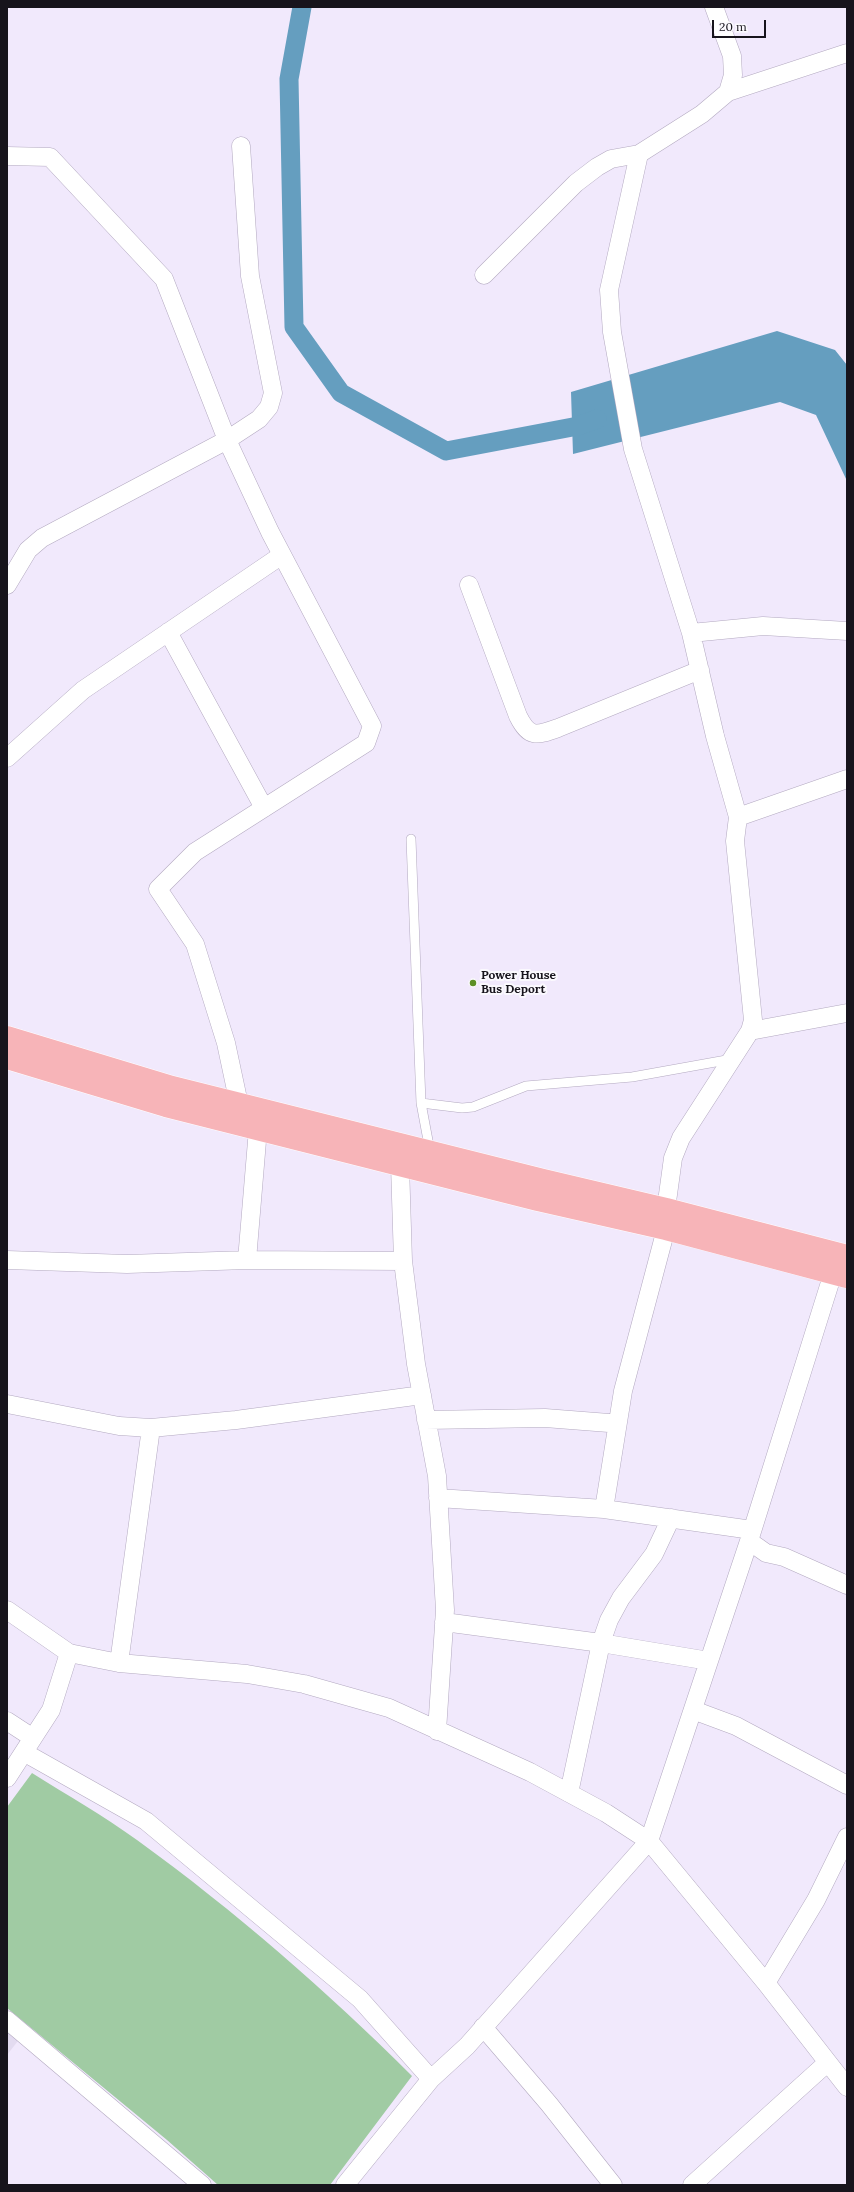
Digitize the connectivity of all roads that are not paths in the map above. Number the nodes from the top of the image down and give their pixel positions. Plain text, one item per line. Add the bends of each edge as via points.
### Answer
1 (714, 7) edge
2 (847, 53) edge
3 (728, 92) junction
4 (242, 146) dead end
5 (639, 154) junction
6 (7, 156) edge
7 (484, 275) dead end
8 (227, 440) junction
9 (282, 555) junction
10 (7, 585) edge
11 (469, 585) dead end
12 (847, 630) edge
13 (168, 632) junction
14 (691, 633) junction
15 (700, 670) junction
16 (7, 758) edge
17 (847, 779) edge
18 (264, 808) junction
19 (738, 817) junction
20 (411, 839) dead end
21 (847, 1013) edge
22 (750, 1031) junction
23 (7, 1037) edge
24 (7, 1058) edge
25 (732, 1059) junction
26 (421, 1102) junction
27 (235, 1113) junction
28 (258, 1129) junction
29 (430, 1151) junction
30 (400, 1165) junction
31 (666, 1219) junction
32 (847, 1256) edge
33 (7, 1260) edge
34 (247, 1260) junction
35 (403, 1261) junction
36 (840, 1275) edge
37 (422, 1396) junction
38 (7, 1404) edge
39 (426, 1420) junction
40 (617, 1427) junction
41 (151, 1428) junction
42 (438, 1498) junction
43 (604, 1509) junction
44 (671, 1518) junction
45 (751, 1536) junction
46 (847, 1585) edge
47 (7, 1610) edge
48 (444, 1622) junction
49 (601, 1643) junction
50 (69, 1653) junction
51 (709, 1661) junction
52 (119, 1663) junction
53 (693, 1710) junction
54 (7, 1720) edge
55 (437, 1731) junction
56 (33, 1738) junction
57 (22, 1755) junction
58 (7, 1778) edge
59 (847, 1785) edge
60 (569, 1793) junction
61 (847, 1837) edge
62 (649, 1841) junction
63 (766, 1983) junction
64 (7, 2020) edge
65 (483, 2028) junction
66 (827, 2062) junction
67 (431, 2079) junction
68 (847, 2087) edge
69 (202, 2185) edge
70 (345, 2185) edge
71 (613, 2185) edge
72 (692, 2185) edge

1 - 3 street via 732,56 733,75
2 - 3 street
3 - 5 street via 702,114
4 - 8 street via 250,276 273,393 269,407 259,419
5 - 7 street via 611,160 576,183
5 - 14 street via 609,290 612,332 632,449
6 - 8 street via 50,157 164,279
8 - 9 street
8 - 10 street via 42,538 28,550
9 - 13 street
9 - 18 street via 372,726 366,743
11 - 15 street via 518,716 524,729 533,734 558,728
12 - 14 street via 763,626
13 - 16 street via 83,690
13 - 18 street
14 - 15 street
15 - 19 street
17 - 19 street
18 - 27 street via 195,852 158,889 195,944 226,1043
19 - 22 street via 735,841 753,1020
20 - 26 lane
21 - 22 street
22 - 25 street
23 - 27 highway via 172,1087
24 - 27 highway via 166,1106
25 - 26 lane via 632,1077 526,1086 473,1107 462,1108
25 - 31 street via 681,1138 673,1158
26 - 29 lane
27 - 28 highway
27 - 29 highway
28 - 30 highway
28 - 34 street
29 - 31 highway
30 - 31 highway via 538,1200
30 - 35 street
31 - 32 highway
31 - 36 highway
31 - 40 street via 623,1391
33 - 34 street via 127,1264
34 - 35 street
35 - 37 street
36 - 45 street
37 - 39 street
37 - 41 street via 236,1420
38 - 41 street via 119,1426
39 - 40 street via 546,1418 609,1423
39 - 42 street via 437,1476
40 - 43 street
41 - 52 street
42 - 43 street
42 - 48 street
43 - 44 street
44 - 45 street
44 - 49 street via 654,1554 621,1598 609,1620
45 - 46 street via 766,1553 784,1557
45 - 51 street
47 - 50 street
48 - 49 street
48 - 55 street
49 - 51 street
49 - 60 street
50 - 52 street
50 - 56 street via 51,1710
51 - 53 street
52 - 55 street via 247,1674 304,1684 389,1708
53 - 59 street via 736,1726
53 - 62 street
54 - 56 street
55 - 60 street via 530,1772
56 - 57 street
57 - 58 street
57 - 67 street via 27,1754 146,1822 360,1999
60 - 62 street
61 - 63 street via 816,1900
62 - 63 street
62 - 65 street
63 - 66 street
64 - 69 street
65 - 67 street
65 - 71 street via 549,2104
66 - 68 street
66 - 72 street
67 - 70 street

